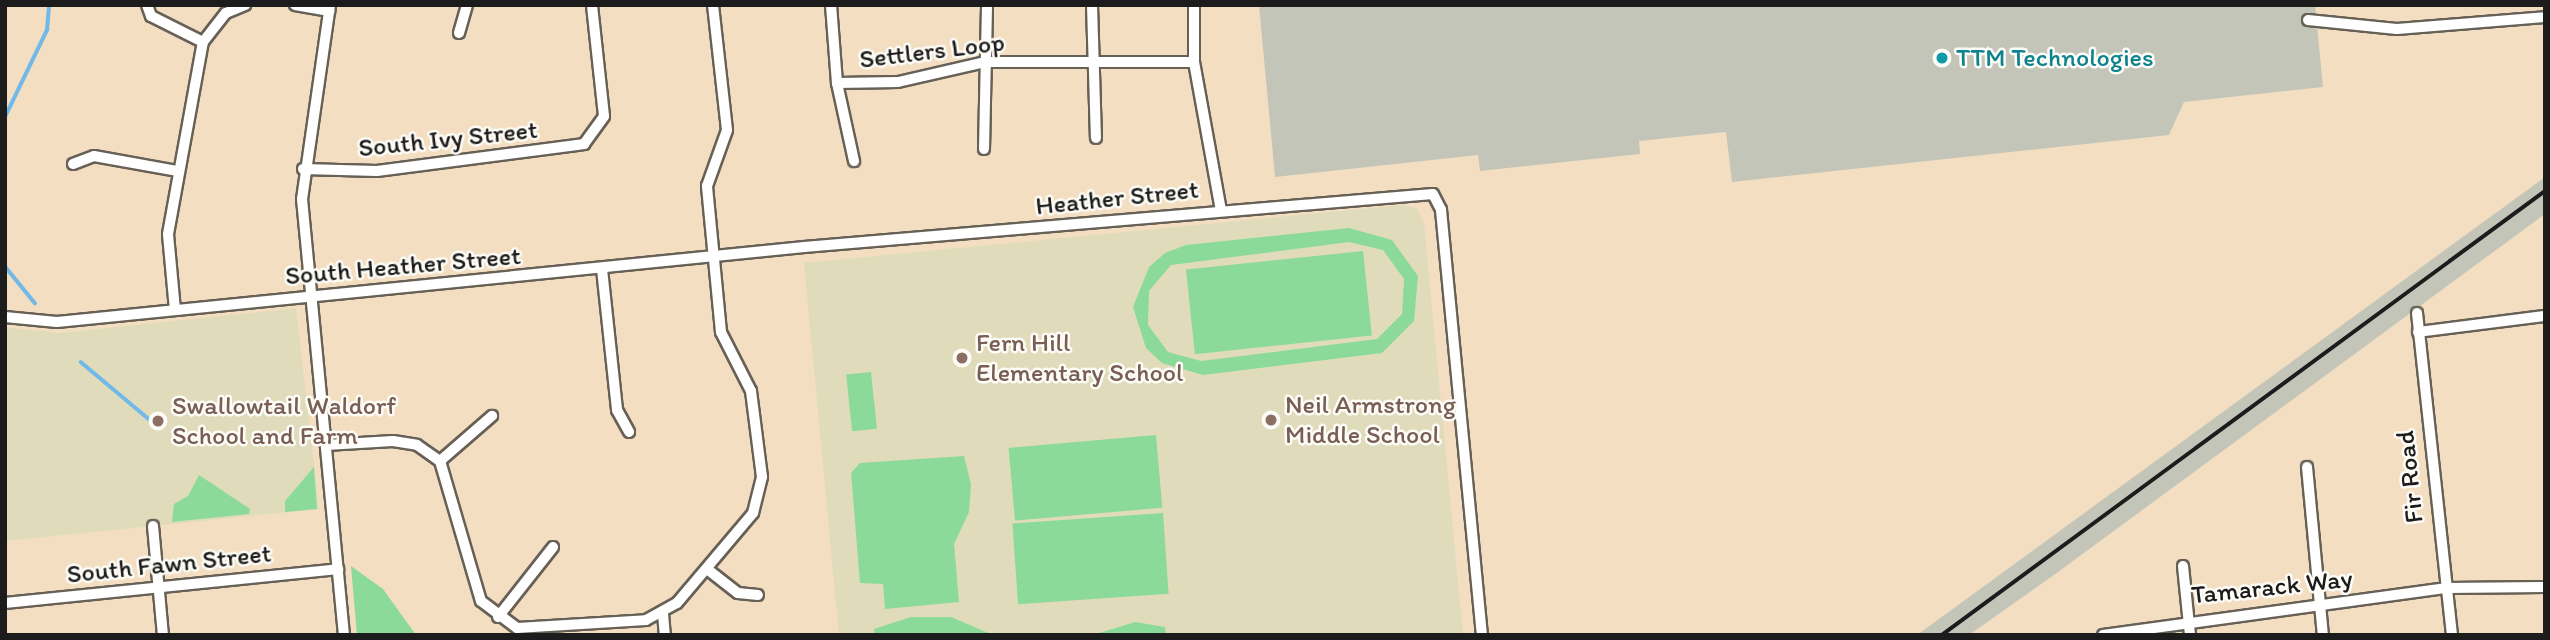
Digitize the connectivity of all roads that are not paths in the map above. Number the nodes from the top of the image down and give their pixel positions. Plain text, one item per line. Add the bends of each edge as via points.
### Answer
1 (147, 5) edge
2 (245, 5) edge
3 (295, 5) edge
4 (467, 5) edge
5 (592, 5) edge
6 (713, 5) edge
7 (831, 5) edge
8 (987, 5) edge
9 (1092, 5) edge
10 (1194, 5) edge
11 (329, 8) edge
12 (2545, 17) edge
13 (2308, 20) dead end
14 (459, 33) dead end
15 (203, 42) junction
16 (985, 62) junction
17 (1194, 62) junction
18 (1092, 66) junction
19 (837, 83) junction
20 (1096, 138) dead end
21 (984, 149) dead end
22 (854, 161) dead end
23 (73, 164) dead end
24 (303, 169) junction
25 (177, 171) junction
26 (1221, 211) junction
27 (804, 247) joint
28 (714, 258) junction
29 (602, 269) junction
30 (311, 298) junction
31 (175, 310) junction
32 (2417, 313) dead end
33 (2545, 316) edge
34 (5, 317) edge
35 (2418, 332) junction
36 (492, 416) dead end
37 (629, 432) dead end
38 (326, 445) junction
39 (440, 461) junction
40 (2307, 467) dead end
41 (153, 526) dead end
42 (552, 547) dead end
43 (2183, 566) dead end
44 (338, 569) junction
45 (707, 569) junction
46 (158, 587) junction
47 (2544, 587) edge
48 (2447, 588) junction
49 (758, 596) dead end
50 (5, 603) edge
51 (2320, 606) junction
52 (663, 614) junction
53 (498, 617) junction
54 (2189, 619) junction
55 (163, 635) edge
56 (344, 635) edge
57 (665, 635) edge
58 (1482, 635) edge
59 (2103, 635) edge
60 (2190, 635) edge
61 (2323, 635) edge
62 (2452, 635) edge

1 - 15 street via 151,16
2 - 15 street via 226,13
3 - 11 street
4 - 14 street
5 - 24 street, South Ivy Street via 604,116 594,136 560,150 377,171
6 - 28 street via 727,130 707,186
7 - 19 street, Settlers Loop
8 - 16 street
9 - 18 street
10 - 17 street
11 - 24 street
12 - 13 street via 2398,29
15 - 25 street
16 - 18 street, Settlers Loop
16 - 19 street, Settlers Loop via 898,82
16 - 21 street
17 - 18 street, Settlers Loop
17 - 26 street
18 - 20 street
19 - 22 street
23 - 25 street via 94,156
24 - 30 street
25 - 31 street via 168,234
26 - 27 street, Heather Street via 885,245
26 - 58 street, Heather Street via 1433,194 1441,210
27 - 28 street, South Heather Street
28 - 29 street, South Heather Street
28 - 45 street via 721,332 751,391 762,477 753,513
29 - 30 street, South Heather Street
29 - 37 street via 617,410
30 - 31 street, South Heather Street
30 - 38 street
31 - 34 street, South Heather Street via 57,322
32 - 35 street, Fir Road
33 - 35 street
35 - 48 street, Fir Road
36 - 39 street
38 - 39 street via 393,440 416,444
38 - 44 street
39 - 53 street via 481,600
40 - 51 street
41 - 46 street
42 - 53 street
43 - 54 street
44 - 46 street, South Fawn Street
44 - 56 street
45 - 49 street via 738,593
45 - 52 street
46 - 50 street, South Fawn Street
46 - 55 street
47 - 48 street, Tamarack Way
48 - 51 street, Tamarack Way
48 - 62 street, Fir Road
51 - 54 street, Tamarack Way
51 - 61 street
52 - 53 street via 538,630
52 - 57 street
54 - 59 street, Tamarack Way
54 - 60 street

